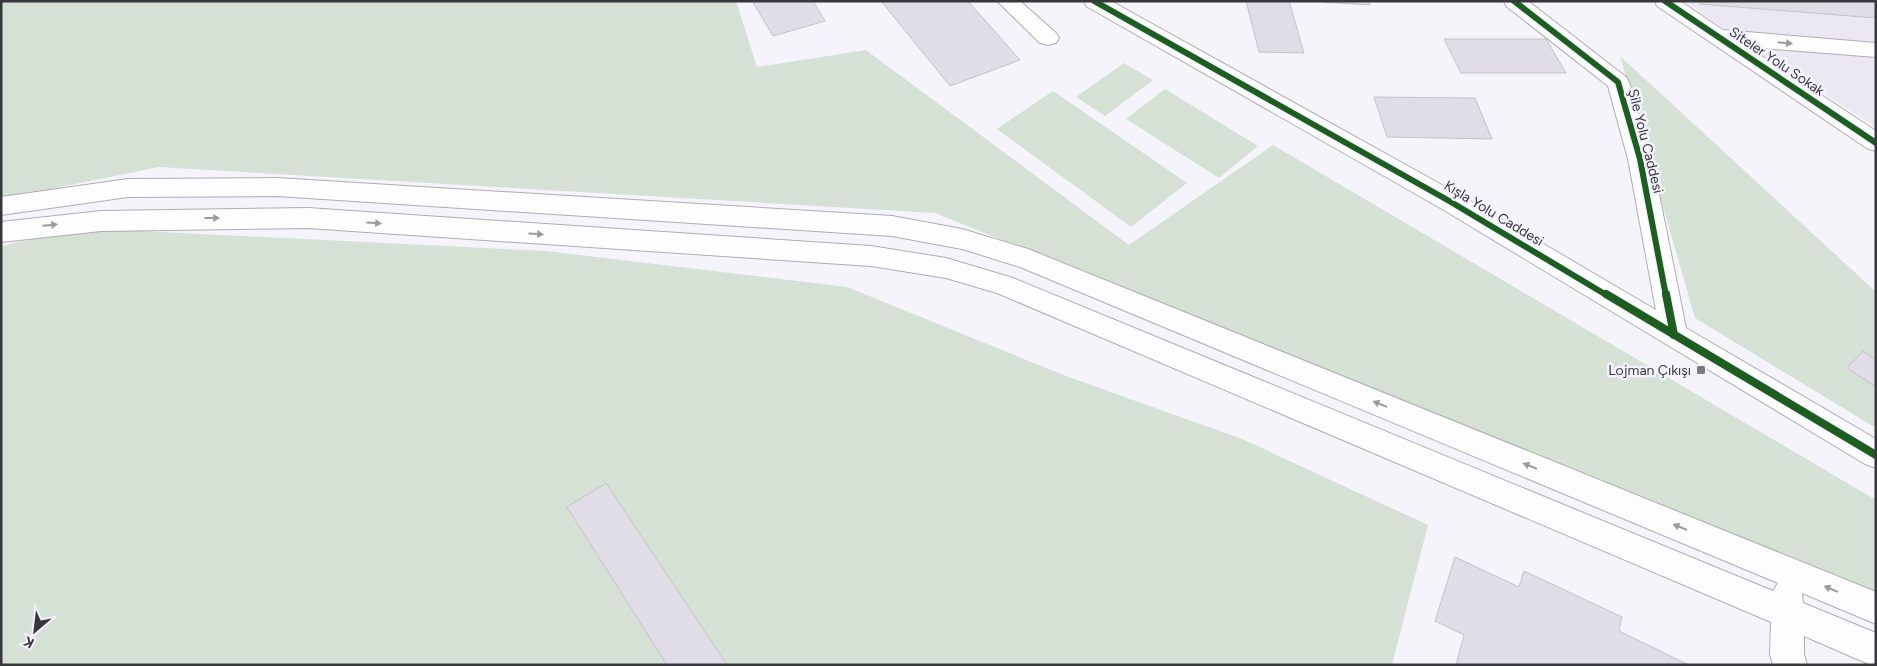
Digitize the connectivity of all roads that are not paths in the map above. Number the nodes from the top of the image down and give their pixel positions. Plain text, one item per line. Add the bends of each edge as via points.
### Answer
1 (1007, 1) edge
2 (1094, 1) edge
3 (1514, 1) edge
4 (1666, 2) edge
5 (1719, 37) junction
6 (1048, 38) dead end
7 (1876, 50) edge
8 (1876, 142) edge
9 (1, 206) edge
10 (1, 232) edge
11 (993, 249) junction
12 (983, 278) junction
13 (1127, 301) junction
14 (1112, 330) junction
15 (1674, 335) junction
16 (1436, 427) junction
17 (1876, 455) edge
18 (1425, 461) junction
19 (1788, 572) junction
20 (1876, 608) edge
21 (1786, 612) junction
22 (1876, 650) edge
23 (1790, 665) edge

1 - 6 street
2 - 15 street, Kışla Yolu Caddesi via 1451,202
3 - 15 street, Şile Yolu Caddesi via 1618,82 1640,159
4 - 5 street, Siteler Yolu Sokak
5 -> 7 street
5 - 8 street, Siteler Yolu Sokak
9 - 11 street via 128,188 277,187 892,226 962,239
10 -> 12 street via 101,221 308,218 871,256 946,268
11 - 12 street
11 - 13 street via 1028,259
12 - 14 street
13 - 14 street
16 -> 13 street
14 - 18 street
15 - 17 street, Kışla Yolu Caddesi
16 - 18 street
19 -> 16 street
18 - 21 street
20 -> 19 street
19 - 21 street
21 - 22 street
21 - 23 street

